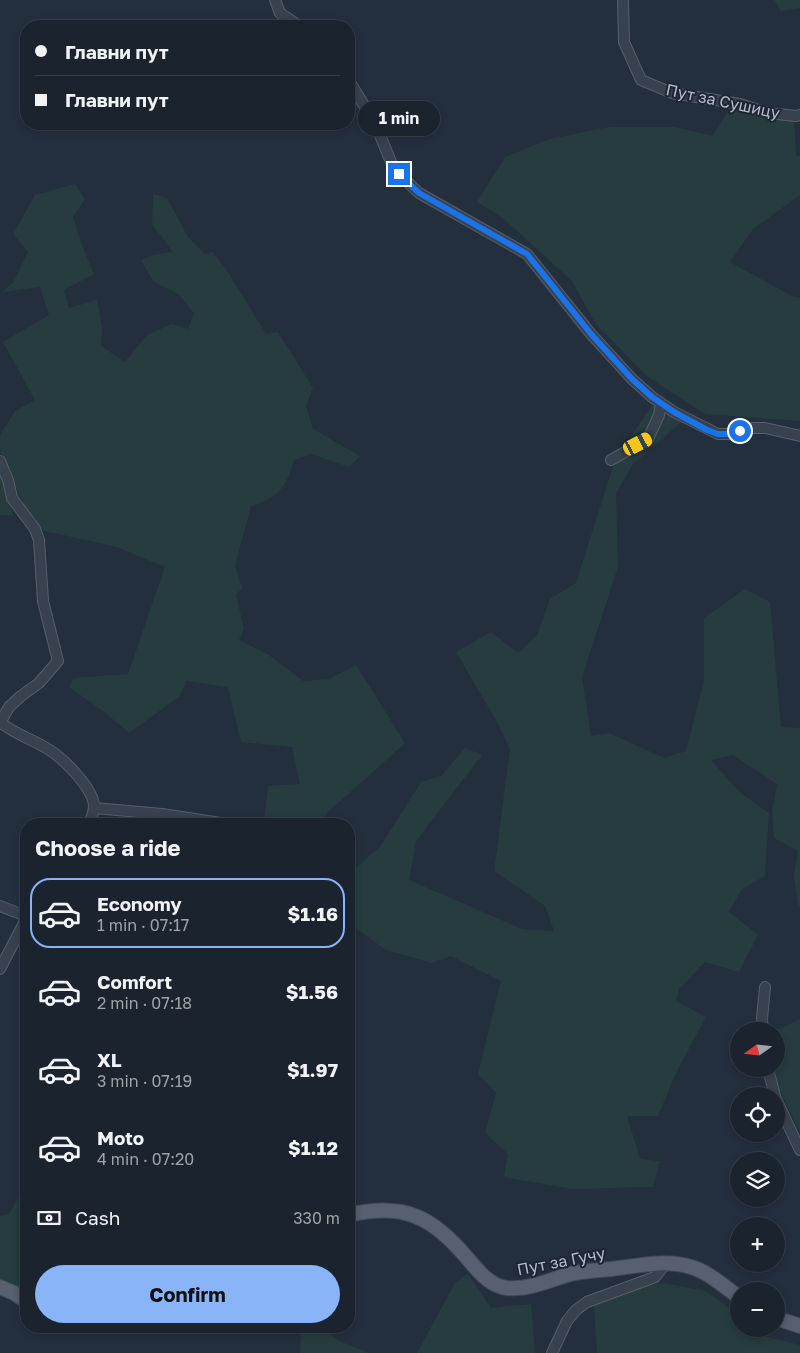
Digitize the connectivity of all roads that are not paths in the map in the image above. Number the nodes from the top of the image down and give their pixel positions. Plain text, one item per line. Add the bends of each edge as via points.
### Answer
1 (275, 0) edge
2 (623, 0) edge
3 (290, 20) edge
4 (355, 91) edge
5 (800, 115) edge
6 (661, 403) junction
7 (800, 436) edge
8 (611, 460) dead end
9 (0, 461) edge
10 (0, 723) edge
11 (94, 808) junction
12 (92, 818) edge
13 (188, 818) edge
14 (0, 906) edge
15 (20, 915) edge
16 (20, 930) edge
17 (0, 969) edge
18 (765, 987) dead end
19 (762, 1022) edge
20 (785, 1118) edge
21 (800, 1150) edge
22 (355, 1214) edge
23 (666, 1263) junction
24 (0, 1286) edge
25 (730, 1291) edge
26 (20, 1297) edge
27 (785, 1321) edge
28 (800, 1326) edge
29 (552, 1353) edge

1 - 3 street via 280,13
2 - 5 street, Пут за Сушицу via 624,42 641,80 672,93 740,104 768,113
4 - 6 street via 375,123 399,174 419,193 527,254 591,334 632,379
6 - 7 street via 718,434 765,428
6 - 8 street via 648,439
9 - 10 street via 12,498 35,529 39,540 43,601 58,661 39,683 10,707
10 - 11 street via 63,760 87,788
11 - 12 street
11 - 13 street
14 - 15 street
16 - 17 street
18 - 19 street
20 - 21 street
22 - 23 main road, Пут за Гучу via 390,1210 413,1214 440,1230 492,1283 506,1288 521,1288 571,1274
23 - 25 main road, Пут за Гучу via 699,1270
23 - 29 street via 655,1277 587,1302 576,1310
24 - 26 main road
27 - 28 main road

